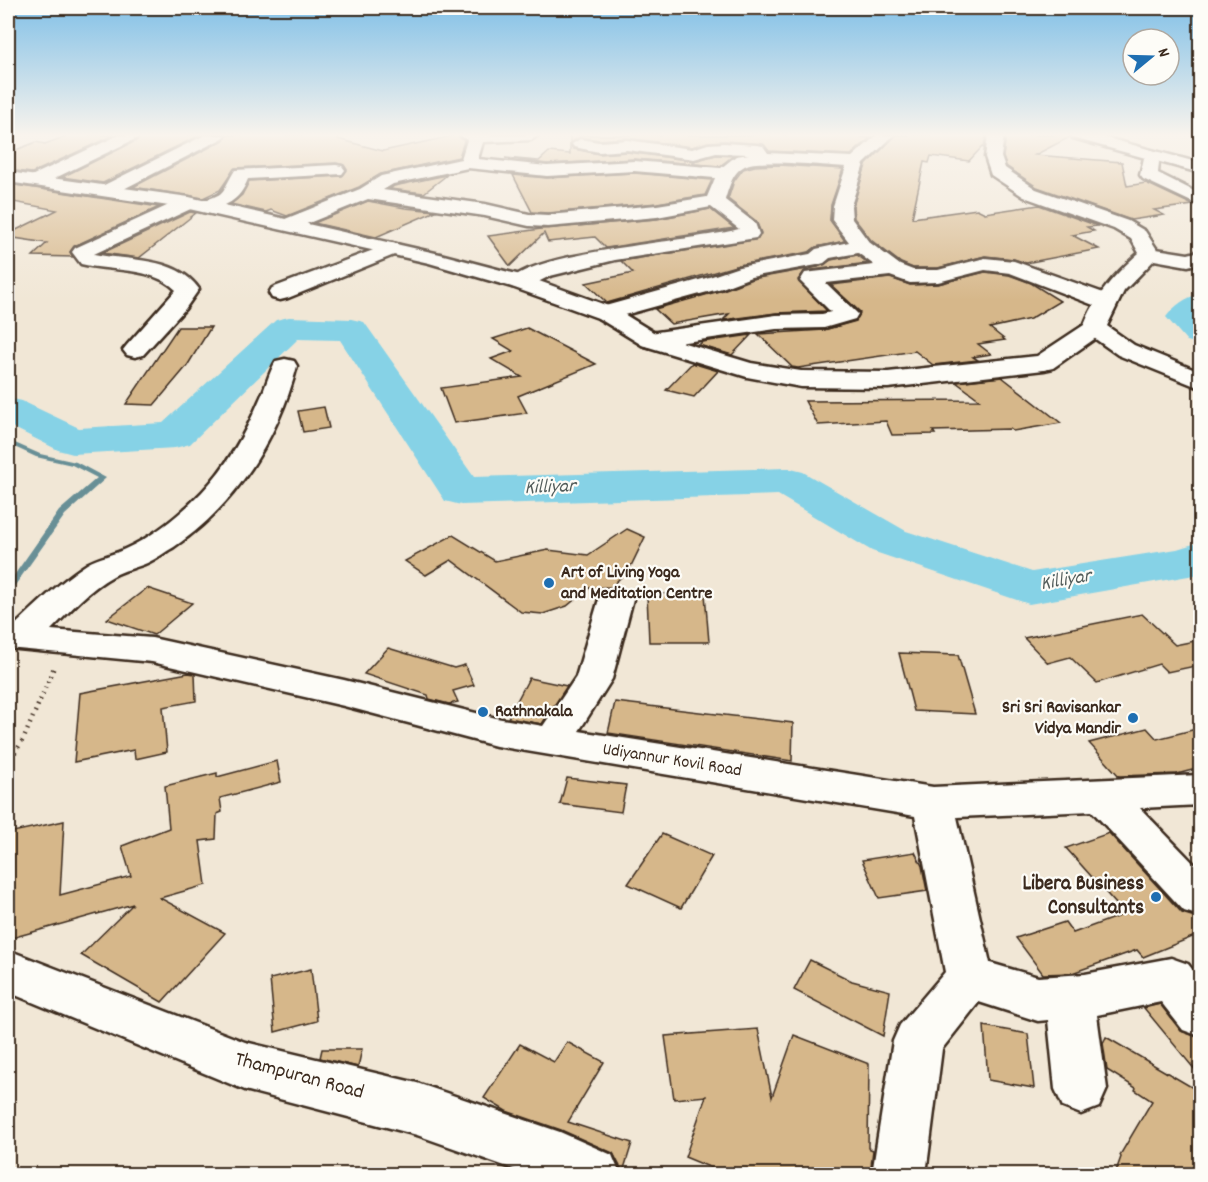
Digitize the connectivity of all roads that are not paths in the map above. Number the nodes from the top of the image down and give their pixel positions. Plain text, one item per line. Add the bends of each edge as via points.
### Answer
1 (106, 190) edge
2 (236, 190) edge
3 (371, 190) edge
4 (598, 190) edge
5 (719, 190) edge
6 (847, 190) edge
7 (1025, 190) edge
8 (1179, 190) edge
9 (366, 193) junction
10 (715, 201) junction
11 (1200, 201) edge
12 (601, 204) junction
13 (196, 205) junction
14 (287, 225) junction
15 (862, 246) junction
16 (392, 249) junction
17 (631, 251) junction
18 (1150, 254) junction
19 (1200, 257) edge
20 (893, 269) junction
21 (520, 282) junction
22 (280, 293) dead end
23 (1104, 301) junction
24 (606, 313) junction
25 (1095, 328) junction
26 (650, 340) junction
27 (135, 350) dead end
28 (285, 366) dead end
29 (1200, 381) edge
30 (616, 598) dead end
31 (15, 638) edge
32 (553, 741) junction
33 (1200, 790) edge
34 (1103, 796) junction
35 (933, 803) junction
36 (1200, 898) edge
37 (8, 971) edge
38 (970, 978) junction
39 (1070, 997) junction
40 (1200, 1014) edge
41 (1081, 1089) dead end
42 (593, 1174) edge
43 (899, 1174) edge

1 - 13 street
2 - 13 street via 228,200
3 - 9 street
4 - 12 street
5 - 10 street
6 - 15 street via 842,220
7 - 18 street via 1121,225 1138,235
8 - 11 street
9 - 12 street via 530,220
9 - 14 street
10 - 12 street via 657,211
10 - 17 street via 748,227 749,234
12 - 17 street via 613,233
13 - 14 street
13 - 27 street via 82,252 88,260 140,266 170,275 188,289
14 - 16 street
15 - 20 street
15 - 24 street via 823,253 817,259 746,271
16 - 21 street
16 - 22 street
17 - 21 street via 543,271
18 - 19 street via 1188,260
18 - 23 street via 1127,273
20 - 23 street via 918,278 1000,264
20 - 26 street via 813,278 811,281 847,314 824,321 776,322
21 - 24 street
23 - 25 street
24 - 26 street
25 - 26 street via 1044,363 888,380 801,379 747,370
25 - 29 street via 1126,350
28 - 31 street via 279,390 258,435 215,498 140,554 99,570
30 - 32 street via 594,679
31 - 32 street, Udiyannur Kovil Road via 152,651 344,693 496,732
32 - 35 street, Udiyannur Kovil Road
33 - 34 street, Udiyannur Kovil Road
34 - 35 street, Udiyannur Kovil Road
34 - 36 street
35 - 38 street
37 - 42 street, Thampuran Road via 245,1066 417,1109
38 - 39 street via 1038,999
38 - 43 street via 918,1041
39 - 40 street via 1171,979
39 - 41 street

